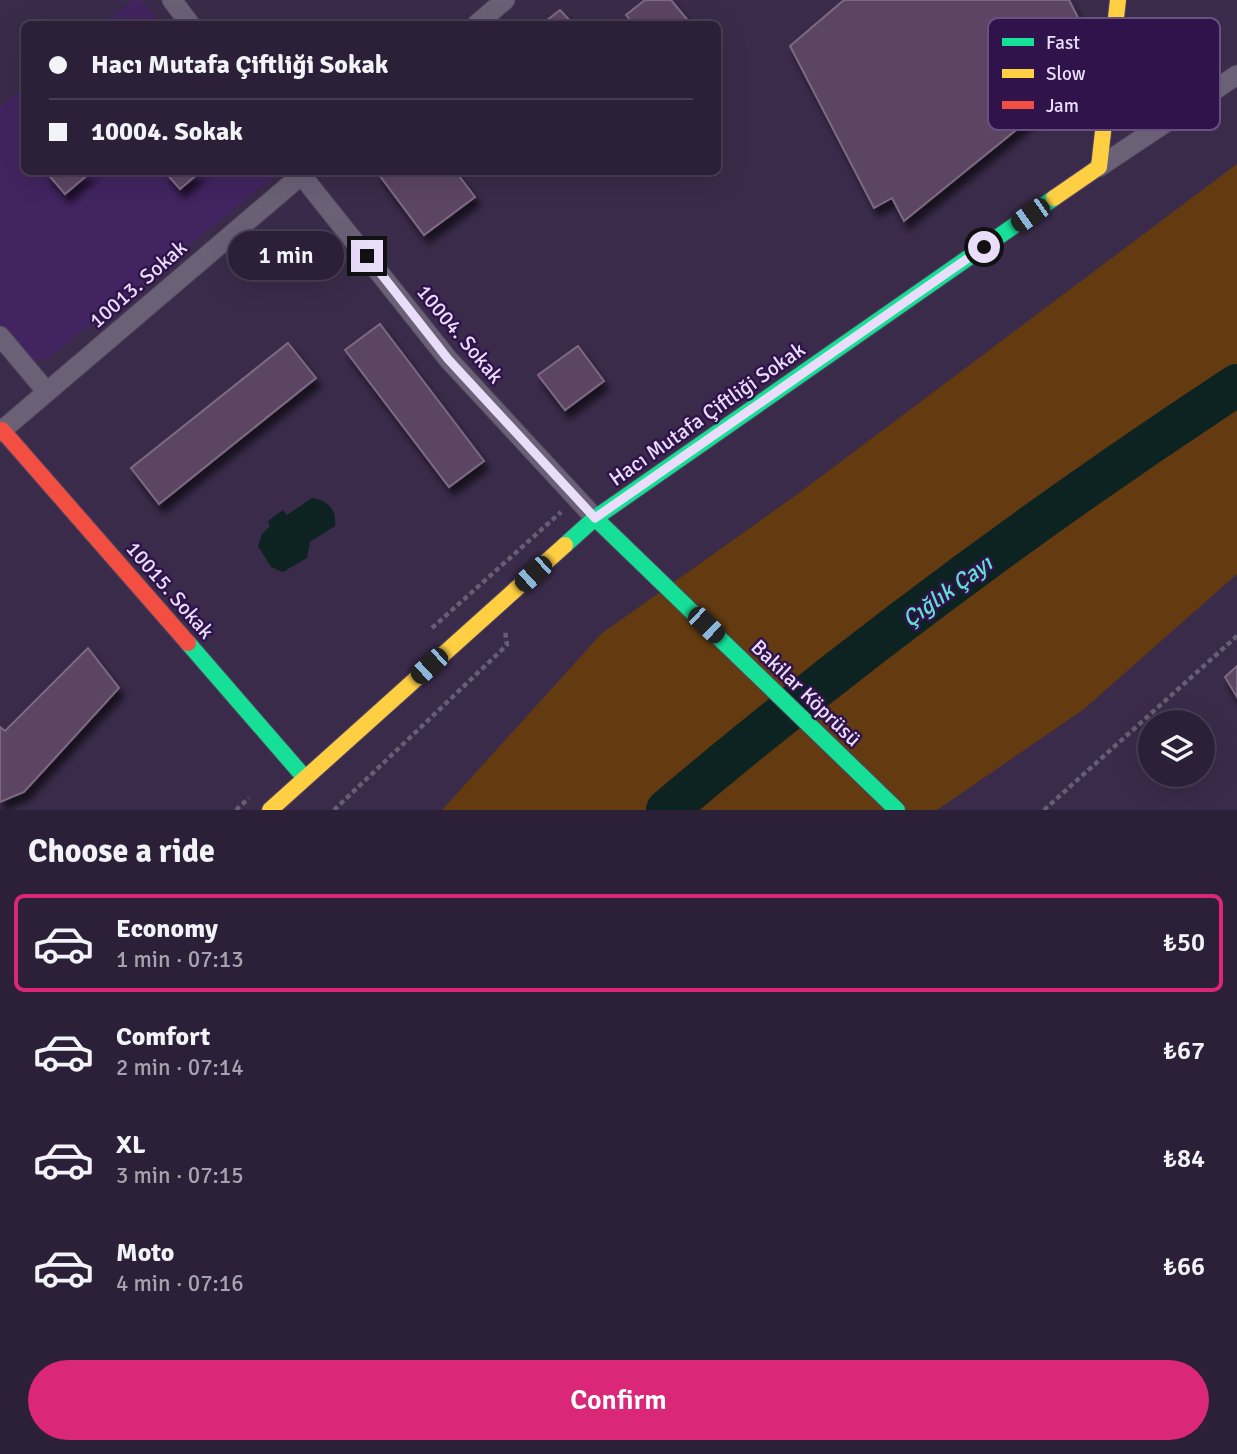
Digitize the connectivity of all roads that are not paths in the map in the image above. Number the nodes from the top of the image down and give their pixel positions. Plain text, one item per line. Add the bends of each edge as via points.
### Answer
1 (172, 0) edge
2 (505, 0) edge
3 (1118, 0) edge
4 (1116, 18) edge
5 (188, 21) edge
6 (480, 21) edge
7 (1237, 75) edge
8 (1220, 86) edge
9 (1102, 130) edge
10 (1154, 130) edge
11 (1098, 167) junction
12 (300, 175) edge
13 (304, 175) edge
14 (0, 336) edge
15 (47, 392) junction
16 (1, 431) edge
17 (595, 518) junction
18 (305, 778) junction
19 (271, 810) edge
20 (897, 810) edge

1 - 5 street
2 - 6 street
3 - 4 street
7 - 8 street
9 - 11 street
10 - 11 street
11 - 17 street, Hacı Mutafa Çiftliği Sokak
12 - 15 street, 10013. Sokak
13 - 17 street, 10004. Sokak via 448,359
14 - 15 street
15 - 16 street, 10013. Sokak
16 - 18 street, 10015. Sokak
17 - 18 street, Hacı Mutafa Çiftliği Sokak
17 - 20 street, Bakilar Köprüsü
18 - 19 street, Hacı Mutafa Çiftliği Sokak

